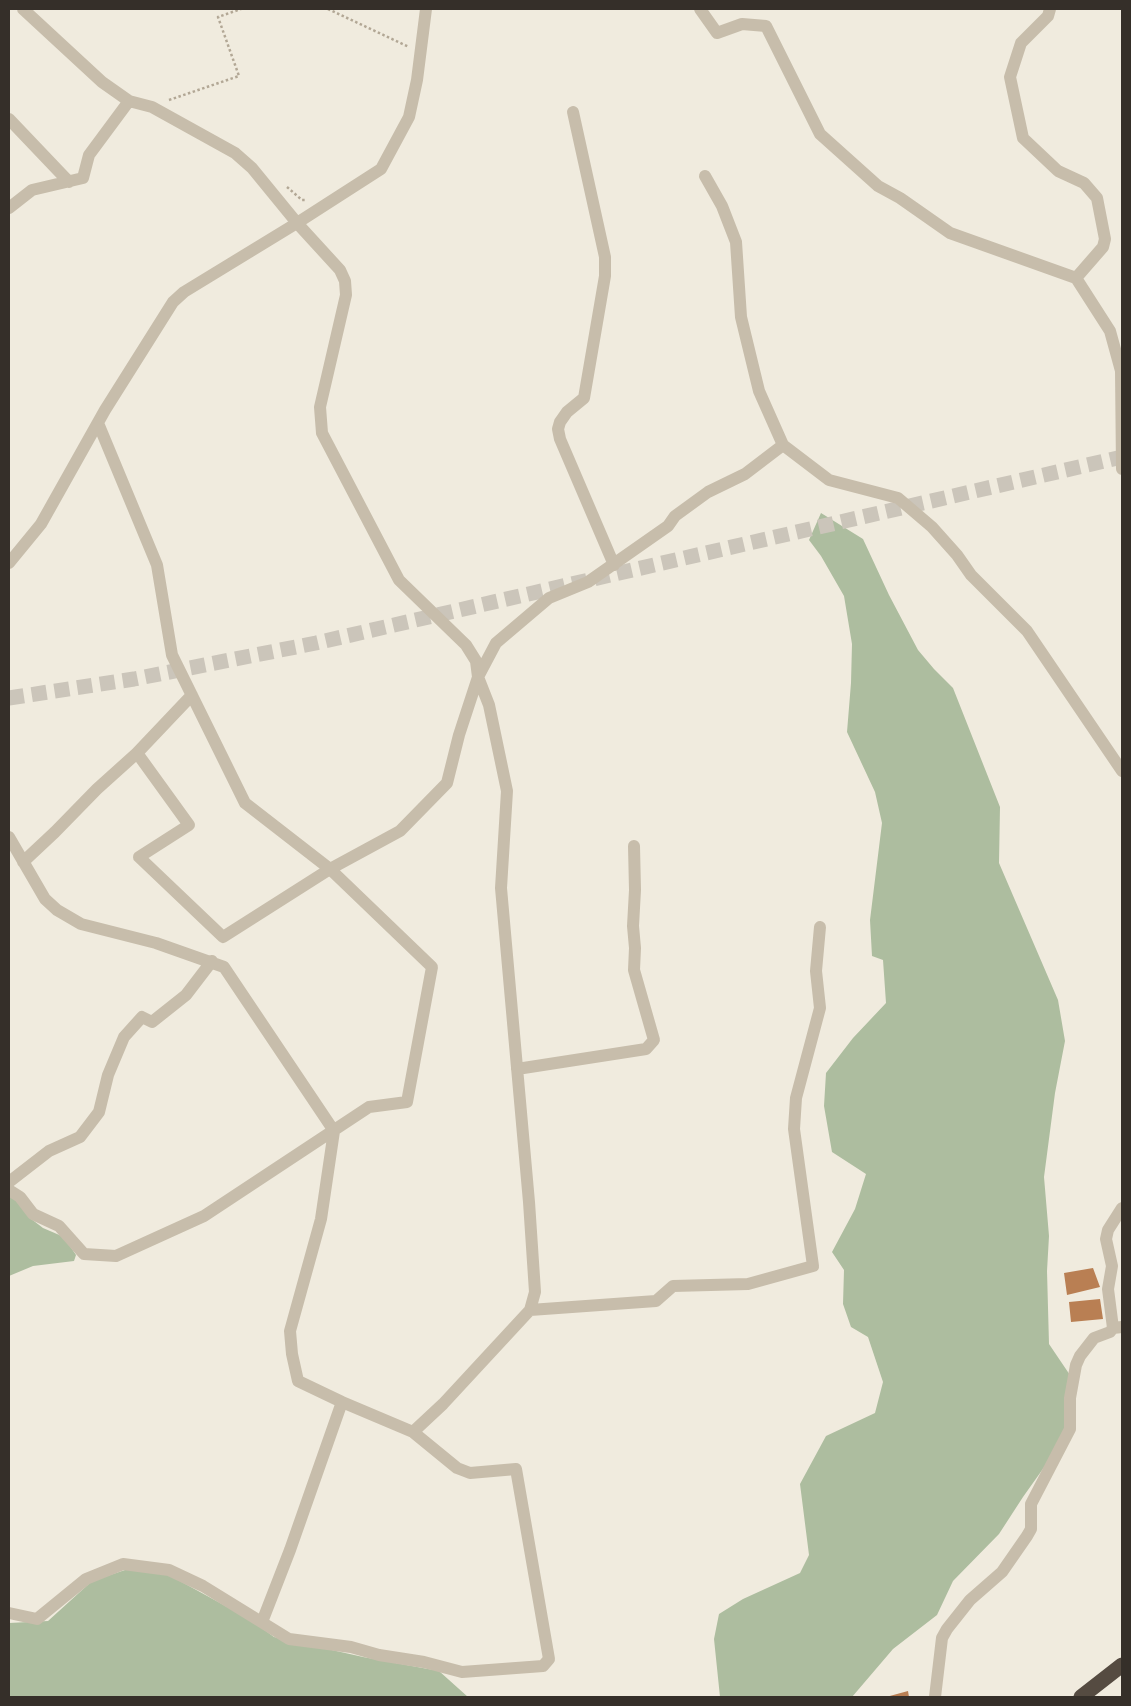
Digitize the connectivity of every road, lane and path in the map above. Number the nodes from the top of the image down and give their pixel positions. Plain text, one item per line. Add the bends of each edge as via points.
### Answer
1 (23, 9) edge
2 (241, 9) edge
3 (328, 9) edge
4 (426, 9) edge
5 (700, 9) edge
6 (1050, 9) edge
7 (413, 41) dead end
8 (129, 101) junction
9 (174, 106) dead end
10 (573, 112) dead end
11 (9, 119) edge
12 (705, 176) dead end
13 (69, 182) junction
14 (282, 183) dead end
15 (310, 200) dead end
16 (9, 208) edge
17 (298, 223) junction
18 (1076, 278) junction
19 (98, 423) junction
20 (783, 446) junction
21 (1122, 470) edge
22 (9, 563) edge
23 (614, 565) junction
24 (478, 677) junction
25 (192, 695) junction
26 (137, 753) junction
27 (1122, 771) edge
28 (9, 837) edge
29 (634, 846) dead end
30 (23, 862) junction
31 (330, 869) junction
32 (820, 927) dead end
33 (212, 961) junction
34 (517, 1069) junction
35 (334, 1131) junction
36 (9, 1182) edge
37 (9, 1190) edge
38 (1122, 1208) edge
39 (530, 1310) junction
40 (1111, 1330) edge
41 (342, 1402) junction
42 (413, 1432) junction
43 (9, 1614) edge
44 (262, 1622) junction
45 (1122, 1665) edge
46 (935, 1697) edge
47 (1081, 1697) edge

1 - 8 street via 102,82
2 - 9 path via 218,17 238,76 167,101
3 - 7 path via 412,49
4 - 17 street via 409,117 381,169
5 - 18 street via 717,32 742,24 766,26 820,134 878,186 950,234
6 - 18 street via 1048,16 1021,43 1010,77 1023,138 1058,171 1084,183 1097,198 1105,239 1103,247
8 - 13 street via 89,155 84,178
8 - 17 street via 152,107 235,153 252,168
10 - 23 street via 605,257 605,276 584,398 567,412 558,429
11 - 13 street
12 - 20 street via 722,206 736,242 741,317 759,391
13 - 16 street via 32,190
14 - 15 path via 302,200
17 - 19 street via 184,292 173,302
17 - 24 street via 340,270 345,281 346,295 320,407 322,434 399,580 466,645 476,661
18 - 21 street via 1110,331 1121,371
19 - 22 street via 42,524
19 - 25 street via 157,565 172,655
20 - 23 street via 745,474 708,492
20 - 27 street via 829,480 898,498 932,527 971,575 1028,631
23 - 24 street via 588,582 549,598 496,643
24 - 31 street via 448,783 400,831
24 - 34 street via 489,705 507,791 501,888
25 - 26 street
25 - 31 street via 245,804
26 - 30 street
26 - 31 street via 189,825 139,857 223,937
28 - 30 street
29 - 34 street via 634,970 654,1040 646,1050
30 - 33 street via 45,898 57,910 81,924
31 - 35 street via 432,967 407,1102 369,1107
32 - 39 street via 816,971 820,1008 796,1098 794,1129 813,1266 748,1284 673,1286 656,1301
33 - 35 street via 224,967
33 - 36 street via 186,995 152,1022 142,1017 124,1037 108,1075 99,1112 80,1137 49,1151
34 - 39 street via 535,1292
35 - 37 street via 204,1216 116,1256 84,1254 59,1226 34,1214 20,1197
35 - 41 street via 321,1219 290,1331 298,1381
38 - 40 street via 1106,1239 1112,1266 1108,1289
39 - 42 street
40 - 46 street via 1094,1338 1076,1365 1070,1398 1070,1429 1031,1504 1031,1529 1002,1572 970,1600 942,1638
41 - 42 street
41 - 44 street
42 - 44 street via 457,1468 470,1473 516,1469 549,1659 543,1666 462,1672 424,1662 379,1656 351,1647 289,1639
43 - 44 street via 37,1618 86,1579 123,1564 169,1570 203,1586
45 - 47 highway

